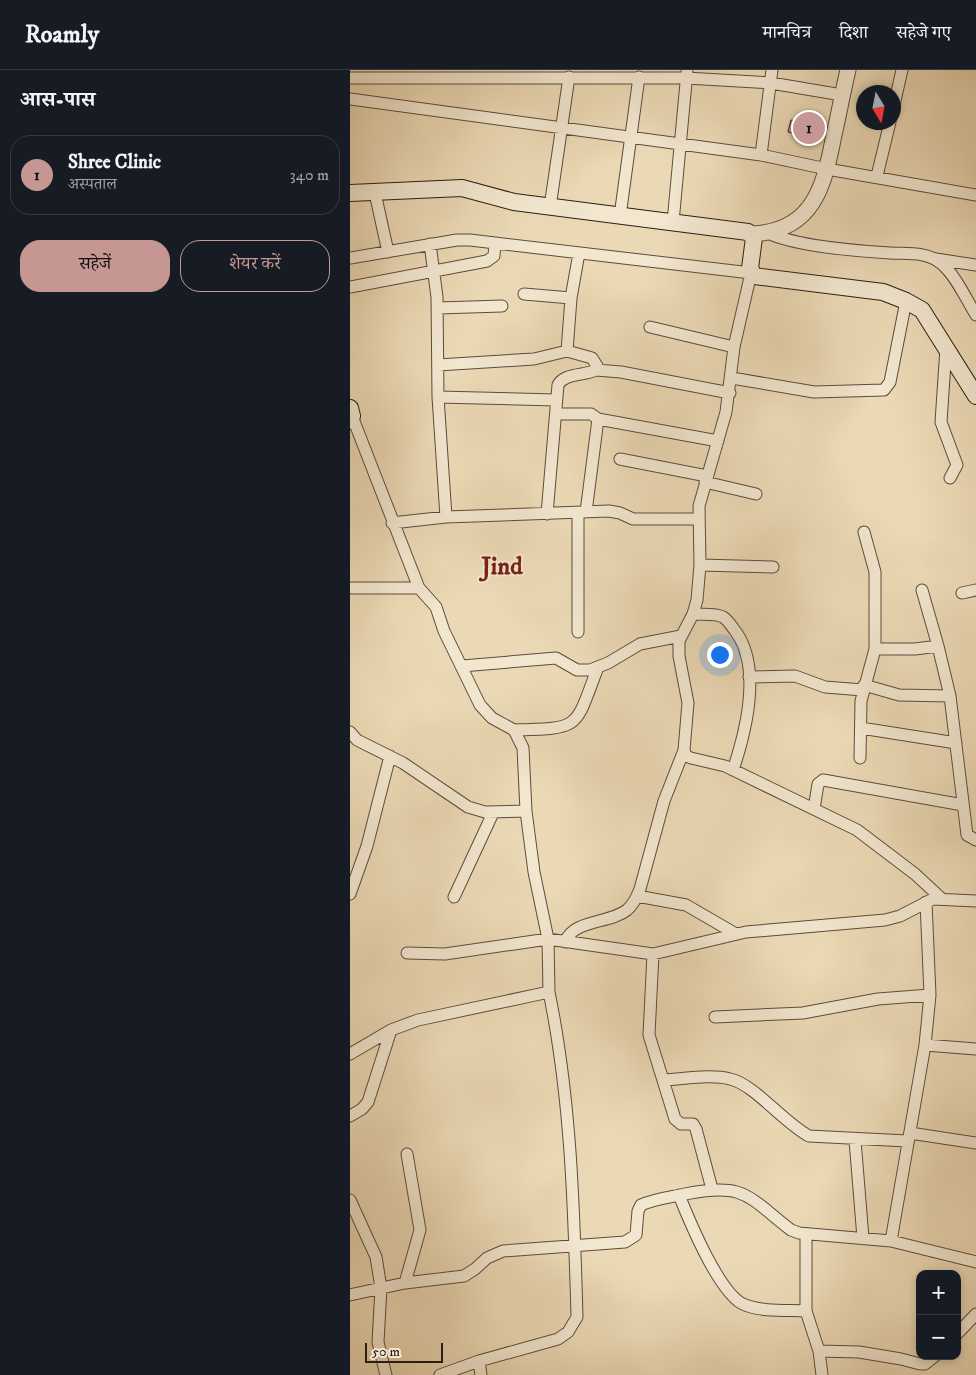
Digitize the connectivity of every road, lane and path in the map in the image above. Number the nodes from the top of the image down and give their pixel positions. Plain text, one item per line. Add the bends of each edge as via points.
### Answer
1 (772, 70) edge
2 (848, 70) edge
3 (902, 70) edge
4 (686, 74) edge
5 (639, 76) junction
6 (568, 77) junction
7 (350, 78) edge
8 (771, 82) junction
9 (899, 85) edge
10 (842, 95) junction
11 (350, 99) edge
12 (562, 129) junction
13 (888, 130) edge
14 (631, 138) junction
15 (681, 144) junction
16 (761, 154) junction
17 (827, 169) junction
18 (877, 176) junction
19 (350, 193) edge
20 (375, 193) junction
21 (976, 194) edge
22 (550, 207) junction
23 (620, 216) junction
24 (673, 222) junction
25 (760, 234) junction
26 (496, 242) junction
27 (430, 244) junction
28 (388, 252) junction
29 (579, 254) junction
30 (350, 258) edge
31 (934, 258) junction
32 (976, 265) edge
33 (434, 270) junction
34 (751, 273) junction
35 (350, 287) edge
36 (524, 294) dead end
37 (571, 298) junction
38 (906, 301) junction
39 (502, 306) dead end
40 (438, 308) junction
41 (976, 315) edge
42 (650, 327) dead end
43 (946, 347) junction
44 (734, 348) junction
45 (567, 351) junction
46 (438, 365) junction
47 (596, 370) junction
48 (732, 378) junction
49 (730, 393) junction
50 (976, 396) edge
51 (438, 397) junction
52 (556, 400) junction
53 (556, 414) junction
54 (351, 415) edge
55 (598, 419) junction
56 (718, 441) junction
57 (620, 459) dead end
58 (950, 478) dead end
59 (706, 479) junction
60 (756, 494) dead end
61 (582, 512) junction
62 (547, 514) junction
63 (446, 516) junction
64 (698, 519) junction
65 (392, 523) junction
66 (864, 532) dead end
67 (700, 566) junction
68 (774, 567) dead end
69 (350, 588) edge
70 (419, 588) junction
71 (922, 590) dead end
72 (976, 590) edge
73 (962, 593) dead end
74 (693, 614) junction
75 (578, 632) dead end
76 (681, 636) junction
77 (938, 646) junction
78 (875, 648) junction
79 (462, 666) junction
80 (598, 667) junction
81 (750, 677) junction
82 (863, 688) junction
83 (950, 696) junction
84 (861, 728) junction
85 (514, 730) junction
86 (350, 732) edge
87 (956, 743) junction
88 (684, 750) junction
89 (390, 756) junction
90 (860, 758) dead end
91 (732, 770) junction
92 (963, 805) junction
93 (814, 809) junction
94 (526, 811) junction
95 (493, 813) junction
96 (976, 840) edge
97 (350, 894) edge
98 (637, 896) junction
99 (454, 897) dead end
100 (942, 899) junction
101 (976, 901) edge
102 (926, 902) junction
103 (736, 934) junction
104 (548, 939) junction
105 (565, 942) junction
106 (407, 953) dead end
107 (653, 954) junction
108 (549, 992) junction
109 (930, 995) junction
110 (715, 1017) dead end
111 (391, 1030) junction
112 (925, 1045) junction
113 (976, 1049) edge
114 (350, 1054) edge
115 (664, 1080) junction
116 (350, 1116) edge
117 (908, 1137) junction
118 (855, 1140) junction
119 (976, 1143) edge
120 (407, 1154) dead end
121 (712, 1189) junction
122 (679, 1195) junction
123 (350, 1200) edge
124 (806, 1235) junction
125 (863, 1238) junction
126 (891, 1241) junction
127 (575, 1246) junction
128 (976, 1262) edge
129 (405, 1283) junction
130 (381, 1288) junction
131 (350, 1295) edge
132 (806, 1311) junction
133 (976, 1314) edge
134 (961, 1330) edge
135 (819, 1351) junction
136 (930, 1360) edge
137 (479, 1361) junction
138 (386, 1375) edge
139 (440, 1375) edge
140 (481, 1375) edge
141 (822, 1375) edge

1 - 8 street
2 - 10 street
3 - 9 street
4 - 5 street
4 - 8 street
4 - 15 street
5 - 6 street
5 - 14 street
6 - 7 street
6 - 12 street
8 - 10 street
8 - 16 street
10 - 17 street
11 - 12 street
12 - 14 street
12 - 22 street
13 - 18 street
14 - 15 street
14 - 23 street
15 - 16 street
15 - 24 street
16 - 17 street
17 - 18 street
17 - 25 street via 815,200 806,212 785,227
18 - 21 street
19 - 20 main road
20 - 22 main road via 462,188 514,202
20 - 28 street
22 - 23 main road
23 - 24 main road
24 - 25 main road
25 - 31 street via 789,241
25 - 34 main road via 754,242
26 - 27 street via 457,240
26 - 29 street
26 - 33 street via 492,259
27 - 28 street
27 - 33 street
28 - 30 street
29 - 34 street
29 - 37 street
31 - 32 street
31 - 41 street via 950,272
33 - 35 street
33 - 40 street
34 - 38 main road via 771,280 883,292
34 - 44 street
36 - 37 street
37 - 45 street
38 - 43 main road via 922,310
38 - 48 street via 890,382 884,390 814,392
39 - 40 street
40 - 46 street
42 - 44 street
43 - 50 main road
43 - 58 street via 942,422 957,465
44 - 48 street
45 - 46 street via 534,359
45 - 47 street via 592,358 596,361
46 - 51 street
47 - 49 street
47 - 52 street via 560,381
48 - 49 street
49 - 56 street
51 - 52 street
51 - 63 street
52 - 53 street
53 - 55 street via 591,414
53 - 62 street
54 - 65 street
55 - 56 street
55 - 61 street
56 - 59 street
57 - 59 street
59 - 60 street
59 - 64 street
61 - 62 street
61 - 64 street via 617,512 633,519
61 - 75 street
62 - 63 street
63 - 65 street
64 - 67 street
65 - 70 street
66 - 78 street via 875,572
67 - 68 street
67 - 74 street
69 - 70 street
70 - 79 street via 436,607
71 - 77 street
72 - 73 street
74 - 76 street
74 - 81 street via 715,615 728,621 742,642
76 - 80 street via 640,644
76 - 88 street via 679,656 688,703
77 - 78 street
77 - 83 street
78 - 82 street
79 - 80 street via 556,658 576,670
79 - 85 street via 485,712
80 - 85 street via 581,712 569,726
81 - 82 street via 795,676 825,687
81 - 91 street via 744,731
82 - 83 street via 899,695
82 - 84 street
83 - 87 street
84 - 87 street
84 - 90 street
85 - 94 street via 523,748
86 - 89 street via 357,740
87 - 92 street
88 - 91 street via 686,756
88 - 98 street via 664,801
89 - 95 street via 468,807
89 - 97 street via 367,846
91 - 93 street
92 - 93 street via 823,780 818,784
92 - 96 street via 967,835
93 - 100 street via 866,835
94 - 95 street
94 - 104 street
95 - 99 street
98 - 103 street via 686,905
98 - 105 street via 628,909 572,931
100 - 101 street
100 - 102 street
102 - 103 street via 885,920
102 - 109 street
103 - 107 street
104 - 105 street
104 - 106 street via 445,954
104 - 108 street
105 - 107 street
107 - 115 street via 649,1035
108 - 111 street via 437,1014
108 - 127 street via 565,1089
109 - 110 street via 878,999 803,1012
109 - 112 street
111 - 114 street
111 - 116 street via 368,1102
112 - 113 street
112 - 117 street
115 - 118 street via 730,1078 748,1088 795,1129 809,1136
115 - 121 street via 677,1123 693,1124 696,1129
117 - 118 street
117 - 119 street
117 - 126 street
118 - 125 street
120 - 129 street via 420,1230
121 - 122 street
121 - 124 street via 738,1191 791,1230
122 - 127 street via 641,1205 637,1230 631,1240
122 - 132 street via 700,1245 738,1301 757,1308
123 - 130 street via 373,1248
124 - 125 street
124 - 132 street
125 - 126 street
126 - 128 street
127 - 129 street via 503,1252 487,1258 464,1276
127 - 137 street via 577,1317 568,1332 551,1342
129 - 130 street
130 - 131 street
130 - 138 street via 378,1342
132 - 135 street
133 - 134 street
135 - 136 street via 859,1352 920,1364
135 - 141 street
137 - 139 street
137 - 140 street

